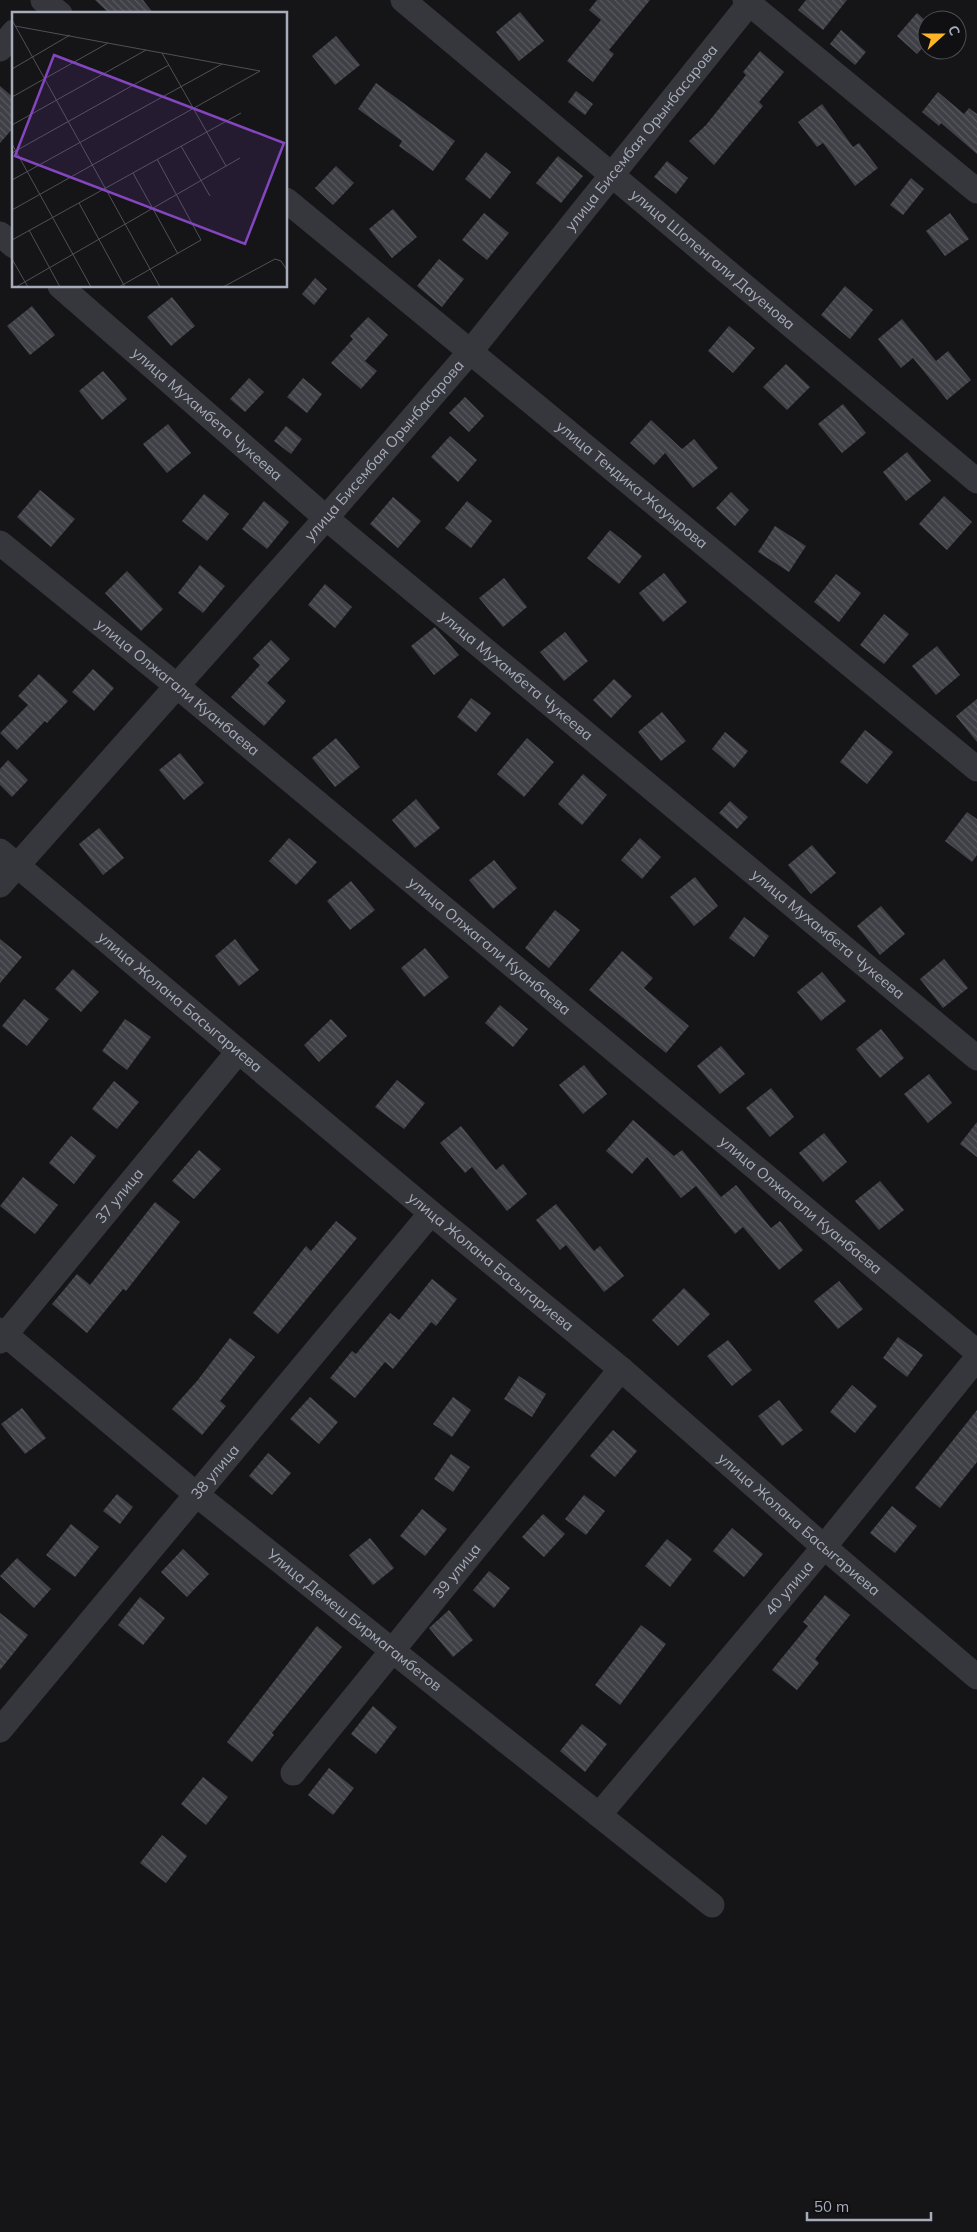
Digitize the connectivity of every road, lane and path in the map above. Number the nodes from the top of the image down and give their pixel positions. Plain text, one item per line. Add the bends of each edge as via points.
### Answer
1 (41, 0) edge
2 (403, 0) edge
3 (749, 1) edge
4 (31, 12) edge
5 (57, 12) edge
6 (12, 34) edge
7 (0, 49) edge
8 (612, 176) junction
9 (977, 191) edge
10 (288, 202) edge
11 (0, 234) edge
12 (12, 244) edge
13 (62, 288) edge
14 (470, 352) junction
15 (977, 481) edge
16 (326, 518) junction
17 (0, 543) edge
18 (177, 686) junction
19 (977, 768) edge
20 (8, 858) edge
21 (0, 885) edge
22 (238, 1052) junction
23 (977, 1058) edge
24 (431, 1214) junction
25 (2, 1335) edge
26 (977, 1352) edge
27 (977, 1358) edge
28 (621, 1370) junction
29 (197, 1495) junction
30 (824, 1547) junction
31 (393, 1651) junction
32 (977, 1677) edge
33 (0, 1730) edge
34 (293, 1773) dead end
35 (599, 1815) junction
36 (712, 1905) dead end

1 - 4 street
1 - 5 street
2 - 8 street, улица Шопенгали Дауенова
3 - 8 street, улица Бисембая Орынбасарова
3 - 9 street
6 - 7 street
8 - 14 street, улица Бисембая Орынбасарова
8 - 15 street, улица Шопенгали Дауенова
10 - 14 street, улица Тендика Жауырова
11 - 12 street
13 - 16 street, улица Мухамбета Чукеева
14 - 16 street, улица Бисембая Орынбасарова
14 - 19 street, улица Тендика Жауырова
16 - 18 street, улица Бисембая Орынбасарова
16 - 23 street, улица Мухамбета Чукеева
17 - 18 street, улица Олжагали Куанбаева
18 - 20 street, улица Бисембая Орынбасарова
18 - 26 street, улица Олжагали Куанбаева
20 - 21 street, улица Бисембая Орынбасарова
20 - 22 street, улица Жолана Басыгариева
22 - 24 street, улица Жолана Басыгариева
22 - 25 street, 37 улица
24 - 28 street, улица Жолана Басыгариева
24 - 29 street, 38 улица
25 - 29 street, Улица Демеш Бирмагамбетов
27 - 30 street, 40 улица
28 - 30 street, улица Жолана Басыгариева
28 - 31 street, 39 улица
29 - 31 street, Улица Демеш Бирмагамбетов
29 - 33 street, 38 улица
30 - 32 street, улица Жолана Басыгариева
30 - 35 street, 40 улица
31 - 34 street, 39 улица
31 - 35 street, Улица Демеш Бирмагамбетов
35 - 36 street, Улица Демеш Бирмагамбетов

